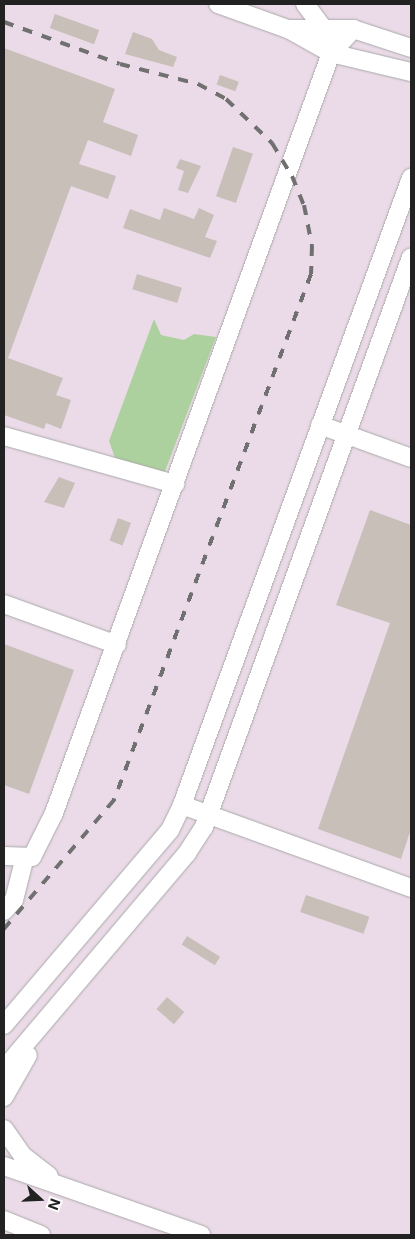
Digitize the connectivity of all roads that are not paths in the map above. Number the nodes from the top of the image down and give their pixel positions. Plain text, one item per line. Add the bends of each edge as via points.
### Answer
1 (218, 4) edge
2 (305, 4) edge
3 (325, 27) junction
4 (354, 29) junction
5 (288, 30) junction
6 (411, 48) edge
7 (331, 53) junction
8 (409, 72) edge
9 (411, 178) edge
10 (411, 257) edge
11 (320, 425) junction
12 (346, 434) junction
13 (4, 436) edge
14 (411, 458) edge
15 (175, 484) junction
16 (4, 604) edge
17 (117, 645) junction
18 (182, 805) junction
19 (209, 814) junction
20 (4, 856) edge
21 (25, 856) junction
22 (411, 888) edge
23 (4, 911) edge
24 (96, 961) junction
25 (4, 1025) edge
26 (4, 1069) edge
27 (4, 1097) edge
28 (4, 1129) edge
29 (4, 1166) edge
30 (61, 1186) junction
31 (4, 1220) edge
32 (41, 1235) edge
33 (201, 1235) edge

1 - 5 lane
2 - 3 lane
3 - 4 lane
3 - 5 lane
3 - 7 lane
4 - 6 lane
4 - 7 lane
5 - 7 lane
7 - 8 lane
7 - 15 lane
9 - 11 lane
10 - 12 lane
11 - 12 lane
11 - 18 lane
12 - 14 lane
12 - 19 lane
13 - 15 lane
15 - 17 lane
16 - 17 lane
17 - 21 lane via 54,813 32,857
18 - 19 lane
18 - 25 lane via 170,830
19 - 22 lane
19 - 24 lane via 188,853
20 - 21 lane
21 - 23 lane via 14,900
24 - 26 lane
24 - 27 lane via 19,1068
28 - 30 lane via 22,1156
29 - 30 lane
30 - 33 lane
31 - 32 lane

